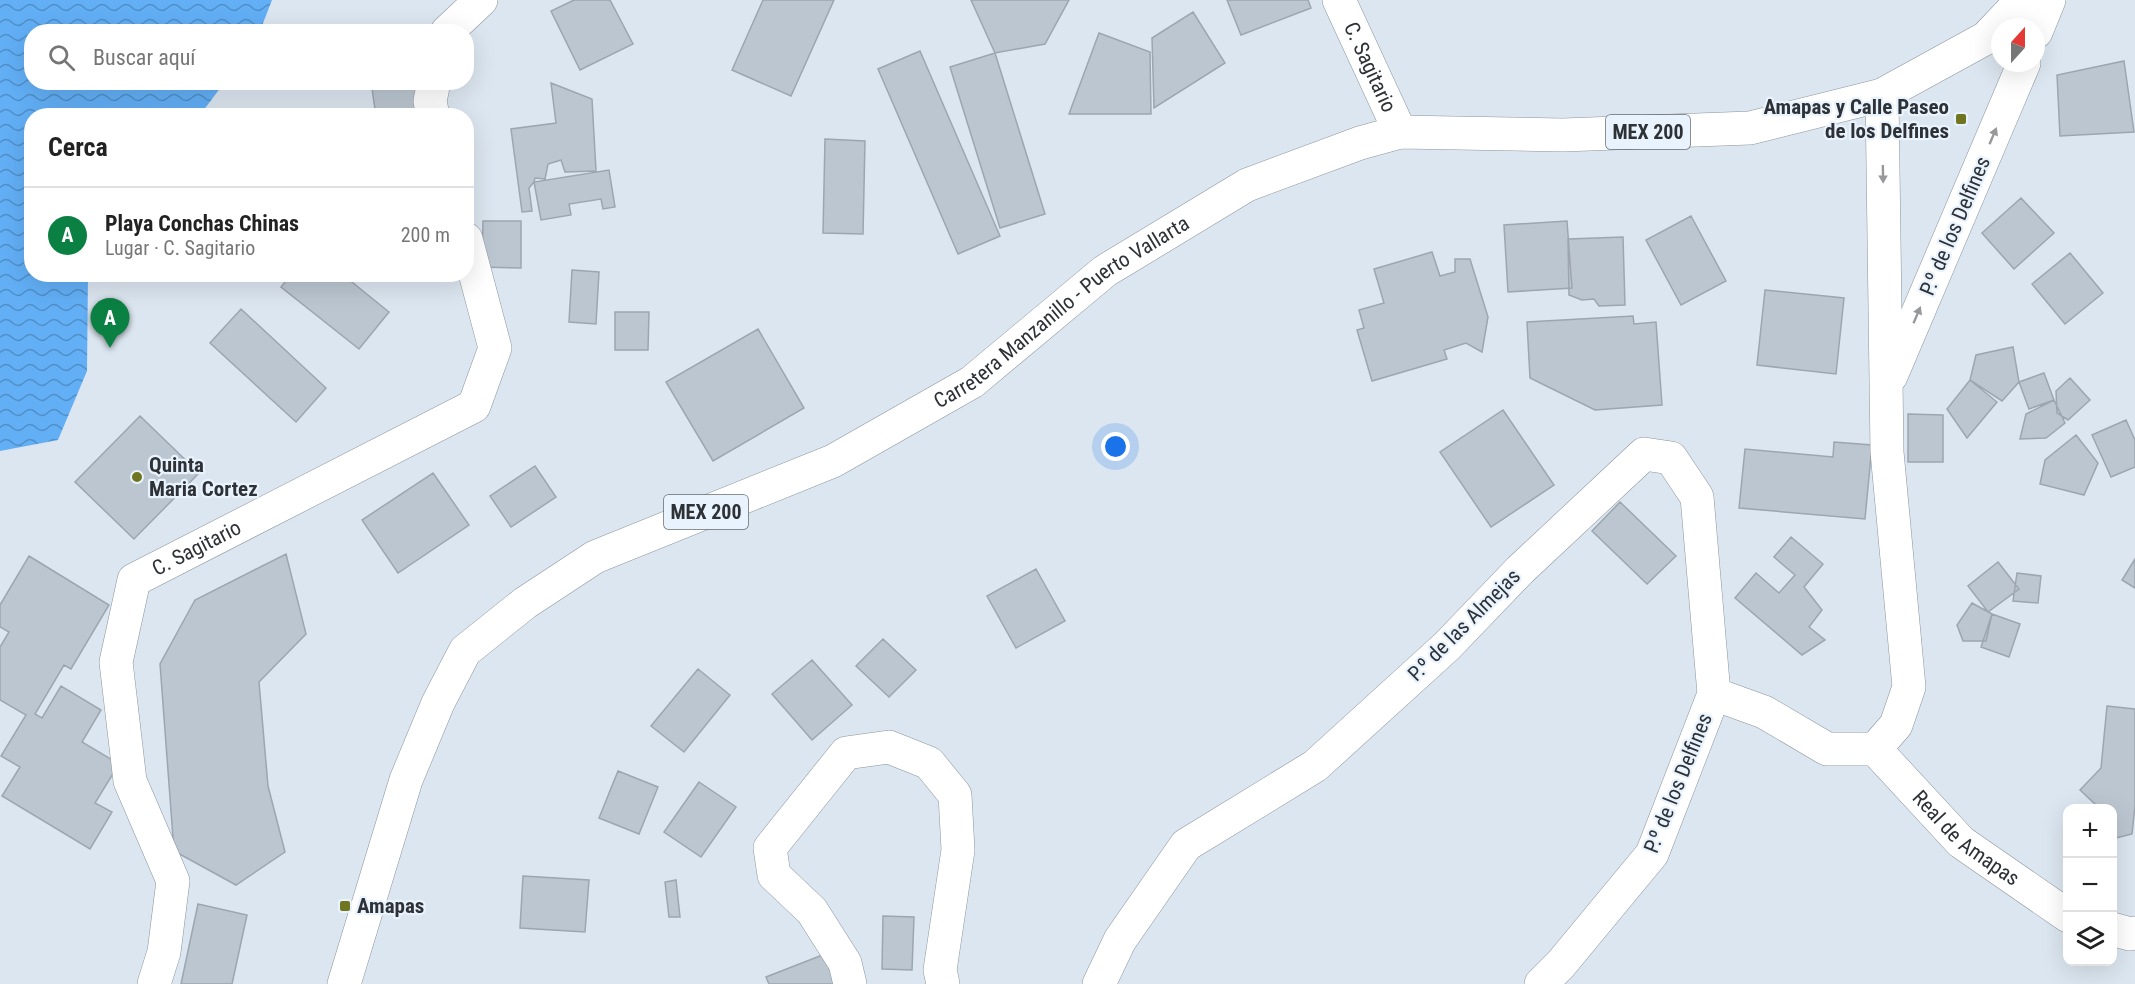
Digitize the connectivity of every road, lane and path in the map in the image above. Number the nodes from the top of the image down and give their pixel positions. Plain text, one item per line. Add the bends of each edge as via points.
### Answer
1 (481, 0) edge
2 (1339, 0) edge
3 (2022, 0) edge
4 (2049, 0) edge
5 (2042, 18) edge
6 (456, 24) edge
7 (2020, 72) edge
8 (432, 90) edge
9 (1882, 95) junction
10 (431, 108) edge
11 (1400, 132) junction
12 (474, 269) edge
13 (1886, 388) junction
14 (1714, 694) junction
15 (1875, 749) junction
16 (2063, 913) edge
17 (2117, 930) edge
18 (2135, 933) edge
19 (154, 984) edge
20 (344, 984) edge
21 (850, 984) edge
22 (943, 984) edge
23 (1099, 984) edge
24 (1541, 984) edge

1 - 6 main road
2 - 11 main road, C. Sagitario
3 - 9 main road, Carretera Manzanillo - Puerto Vallarta / MEX 200 via 1986,38
4 - 5 main road
13 -> 7 main road, P.º de los Delfines
8 - 10 main road
9 - 11 main road, Carretera Manzanillo - Puerto Vallarta / MEX 200 via 1750,128 1563,135
9 -> 13 main road, P.º de los Delfines
11 - 20 main road, Carretera Manzanillo - Puerto Vallarta / MEX 200 via 1247,185 1105,271 972,382 833,461 595,557 525,603 465,651 406,780
12 - 19 main road, C. Sagitario via 495,348 474,406 134,580 116,662 130,781 173,880 164,952
13 - 15 main road, P.º de los Delfines via 1887,452 1909,687 1896,725
14 - 15 main road, P.º de los Delfines via 1764,712 1827,749
14 - 23 main road, P.º de las Almejas via 1698,497 1671,458 1644,454 1520,570 1447,646 1316,766 1186,845 1120,940
14 - 24 main road, P.º de los Delfines via 1652,854
15 - 16 main road, Real de Amapas via 1961,842
17 - 18 main road
21 - 22 main road via 844,963 812,911 774,875 770,848 846,753 889,747 928,762 955,795 958,850 940,970

